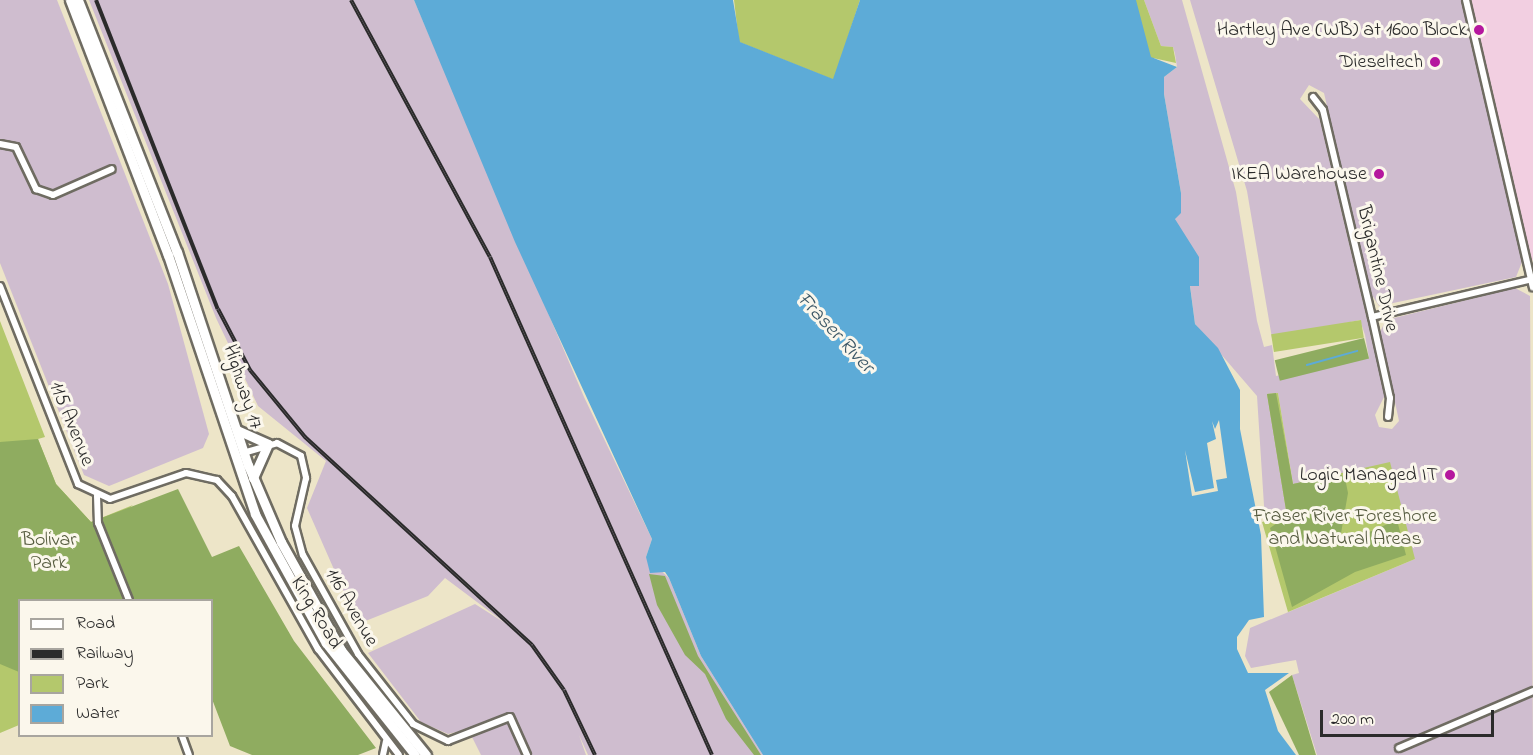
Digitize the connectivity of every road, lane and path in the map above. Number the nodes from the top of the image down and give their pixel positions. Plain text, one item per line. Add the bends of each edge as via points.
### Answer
1 (70, 0) edge
2 (78, 0) edge
3 (1466, 0) edge
4 (1313, 97) dead end
5 (0, 144) edge
6 (112, 169) dead end
7 (1532, 279) edge
8 (0, 286) edge
9 (1533, 287) edge
10 (1372, 317) junction
11 (1388, 417) dead end
12 (237, 430) junction
13 (268, 444) junction
14 (244, 453) junction
15 (234, 457) junction
16 (253, 478) junction
17 (97, 496) junction
18 (129, 599) edge
19 (1533, 691) edge
20 (183, 737) edge
21 (386, 741) junction
22 (1399, 747) dead end
23 (189, 755) edge
24 (383, 755) edge
25 (399, 755) edge
26 (414, 755) edge
27 (426, 755) edge
28 (527, 755) edge

1 - 15 highway, Highway 17 via 168,255
2 - 12 highway, Highway 17 via 191,290
3 - 7 street
4 - 10 street, Brigantine Drive via 1323,110
5 - 6 street via 15,147 36,189 53,195
7 - 9 street
7 - 10 street
8 - 17 street, 115 Avenue via 72,474
10 - 11 street, Brigantine Drive via 1390,398
12 - 13 highway
12 - 14 highway, Highway 17
13 - 14 street
13 - 16 highway
13 - 28 street, 116 Avenue via 290,446 306,469 296,518 300,548 358,654 423,734 448,741 510,717
14 - 15 street
14 - 16 highway, Highway 17
15 - 26 highway, Highway 17 via 255,514 303,605 352,680
16 - 27 highway, Highway 17 via 326,627
17 - 18 street via 98,523
17 - 21 street, King Road via 125,496 186,473 217,480 232,496 318,649
19 - 22 street
20 - 23 street
21 - 24 street
21 - 25 street, King Road

